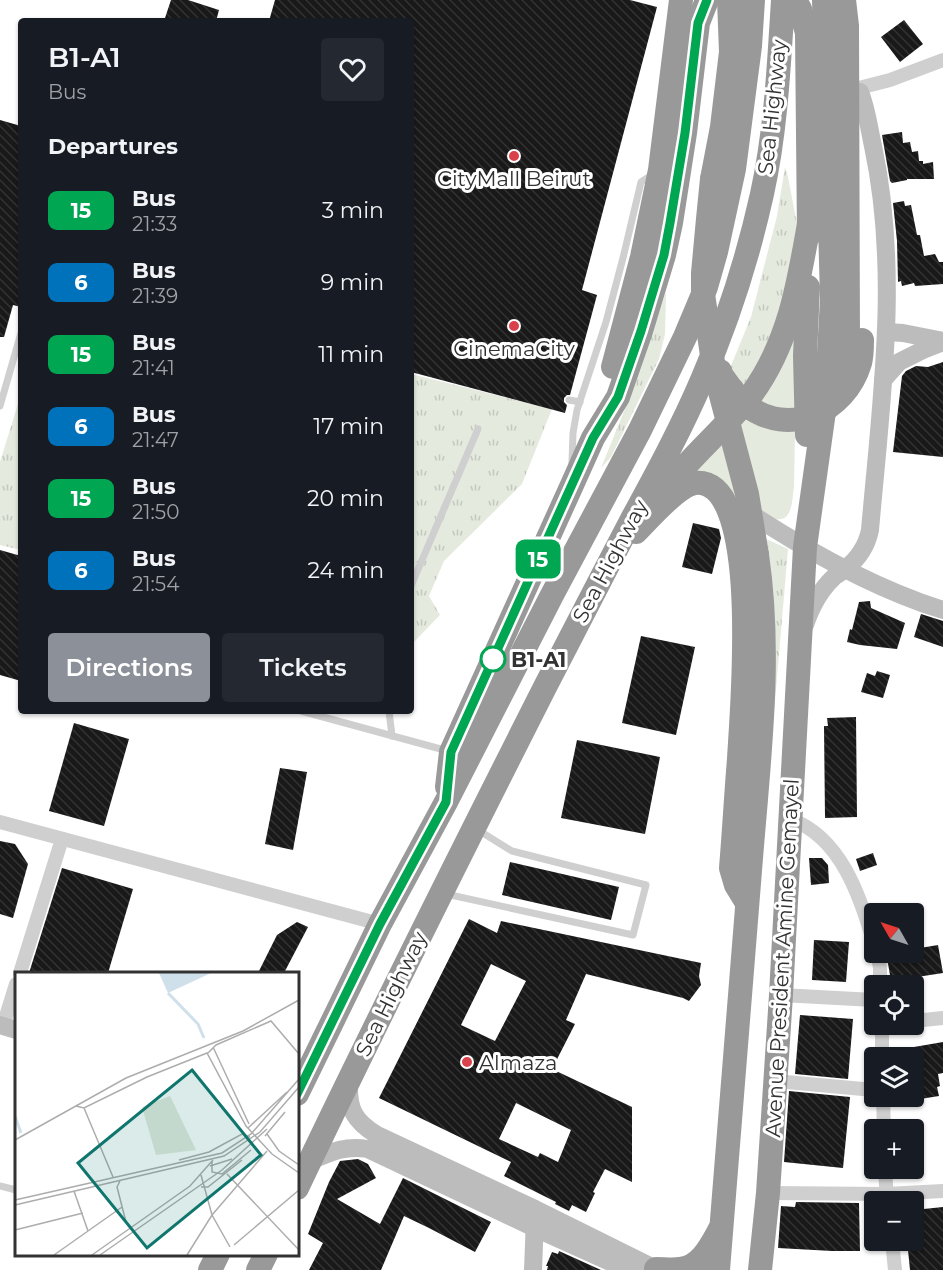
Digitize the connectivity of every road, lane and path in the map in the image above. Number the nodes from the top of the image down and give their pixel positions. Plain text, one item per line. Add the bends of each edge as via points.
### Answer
1 (707, 0) edge
2 (729, 0) edge
3 (753, 0) edge
4 (783, 0) edge
5 (795, 0) edge
6 (811, 0) edge
7 (679, 6) edge
8 (841, 7) edge
9 (807, 43) junction
10 (943, 60) edge
11 (860, 90) junction
12 (660, 170) junction
13 (810, 218) junction
14 (887, 332) junction
15 (943, 342) edge
16 (18, 343) edge
17 (712, 352) junction
18 (883, 380) junction
19 (569, 400) dead end
20 (580, 402) junction
21 (0, 406) edge
22 (478, 429) dead end
23 (593, 438) junction
24 (815, 470) junction
25 (572, 485) junction
26 (717, 490) junction
27 (636, 532) junction
28 (805, 547) junction
29 (846, 569) junction
30 (414, 579) edge
31 (943, 610) edge
32 (577, 624) junction
33 (799, 646) junction
34 (312, 714) edge
35 (389, 714) edge
36 (392, 736) junction
37 (451, 752) junction
38 (446, 802) junction
39 (790, 819) junction
40 (0, 822) edge
41 (474, 827) junction
42 (62, 839) junction
43 (441, 893) junction
44 (747, 903) junction
45 (864, 914) edge
46 (380, 924) junction
47 (20, 972) edge
48 (15, 989) edge
49 (781, 995) junction
50 (864, 999) edge
51 (943, 1018) edge
52 (924, 1020) edge
53 (7, 1027) edge
54 (349, 1079) junction
55 (775, 1081) junction
56 (864, 1089) edge
57 (298, 1092) edge
58 (310, 1161) junction
59 (0, 1186) edge
60 (298, 1186) edge
61 (15, 1190) edge
62 (943, 1191) edge
63 (768, 1193) junction
64 (924, 1193) edge
65 (864, 1197) edge
66 (535, 1209) junction
67 (721, 1227) junction
68 (535, 1228) junction
69 (893, 1251) edge
70 (218, 1255) edge
71 (266, 1255) edge
72 (658, 1269) edge
73 (210, 1270) edge
74 (258, 1270) edge
75 (533, 1270) edge
76 (628, 1270) edge
77 (718, 1270) edge
78 (760, 1270) edge
79 (895, 1270) edge

1 - 23 highway via 698,23 685,133 664,255 618,397
2 - 17 highway, bridge via 731,52 703,273
3 - 38 highway, Sea Highway via 734,169 706,287 673,365
4 - 32 highway, Sea Highway via 768,159 734,295 674,440
5 - 9 highway
6 - 9 highway
7 - 12 highway
8 - 11 highway
8 - 24 highway via 827,390
8 - 24 highway via 848,346 835,417
9 - 13 highway
10 - 11 street
11 - 14 street via 878,171 886,255
11 - 17 highway, bridge via 862,340 860,362 851,382 833,404 814,415 787,420 771,417 744,404 722,376
12 - 20 lane via 641,182 606,322
12 - 23 highway via 642,257
13 - 24 highway via 807,435
13 - 27 highway via 790,316 773,360 750,396 671,481
14 - 15 street
14 - 18 street
15 - 18 street via 899,362
16 - 21 lane
17 - 44 highway, Avenue President Amine Gemayel, bridge via 747,494 761,582 763,676
18 - 29 street via 870,530 866,544
19 - 20 lane
20 - 25 lane via 573,433
22 - 30 lane
23 - 25 highway
24 - 28 highway, Avenue President Amine Gemayel
25 - 37 highway
26 - 27 highway via 702,483 687,484
26 - 28 street
26 - 44 highway via 733,523 744,600 744,671 731,868
27 - 32 highway
28 - 29 street
28 - 33 highway, Avenue President Amine Gemayel
29 - 31 street
29 - 33 street via 835,576 815,601
32 - 41 highway, Sea Highway
33 - 39 highway, Avenue President Amine Gemayel
34 - 36 lane
35 - 36 lane
36 - 37 lane
37 - 38 highway
38 - 46 highway, Sea Highway
39 - 45 street via 817,833 840,859
39 - 49 highway, Avenue President Amine Gemayel
40 - 42 street
41 - 43 highway, Sea Highway
41 - 43 lane via 512,851 646,885 633,935
42 - 46 street
42 - 47 street
43 - 54 highway, Sea Highway
44 - 67 highway, Avenue President Amine Gemayel
46 - 57 highway, Sea Highway
48 - 53 street
49 - 50 street
49 - 55 highway, Avenue President Amine Gemayel
51 - 52 street
54 - 58 highway, Sea Highway
54 - 66 street via 348,1101 367,1129
55 - 56 street
55 - 63 highway, Avenue President Amine Gemayel
58 - 60 highway, Sea Highway
58 - 68 street via 344,1148 368,1149
59 - 61 lane
62 - 64 street
63 - 65 street
63 - 78 highway, Avenue President Amine Gemayel
66 - 68 street
66 - 72 street
67 - 72 highway via 699,1261 680,1269
67 - 77 highway, Avenue President Amine Gemayel
68 - 75 street
68 - 76 street
69 - 79 street
70 - 73 highway
71 - 74 highway

